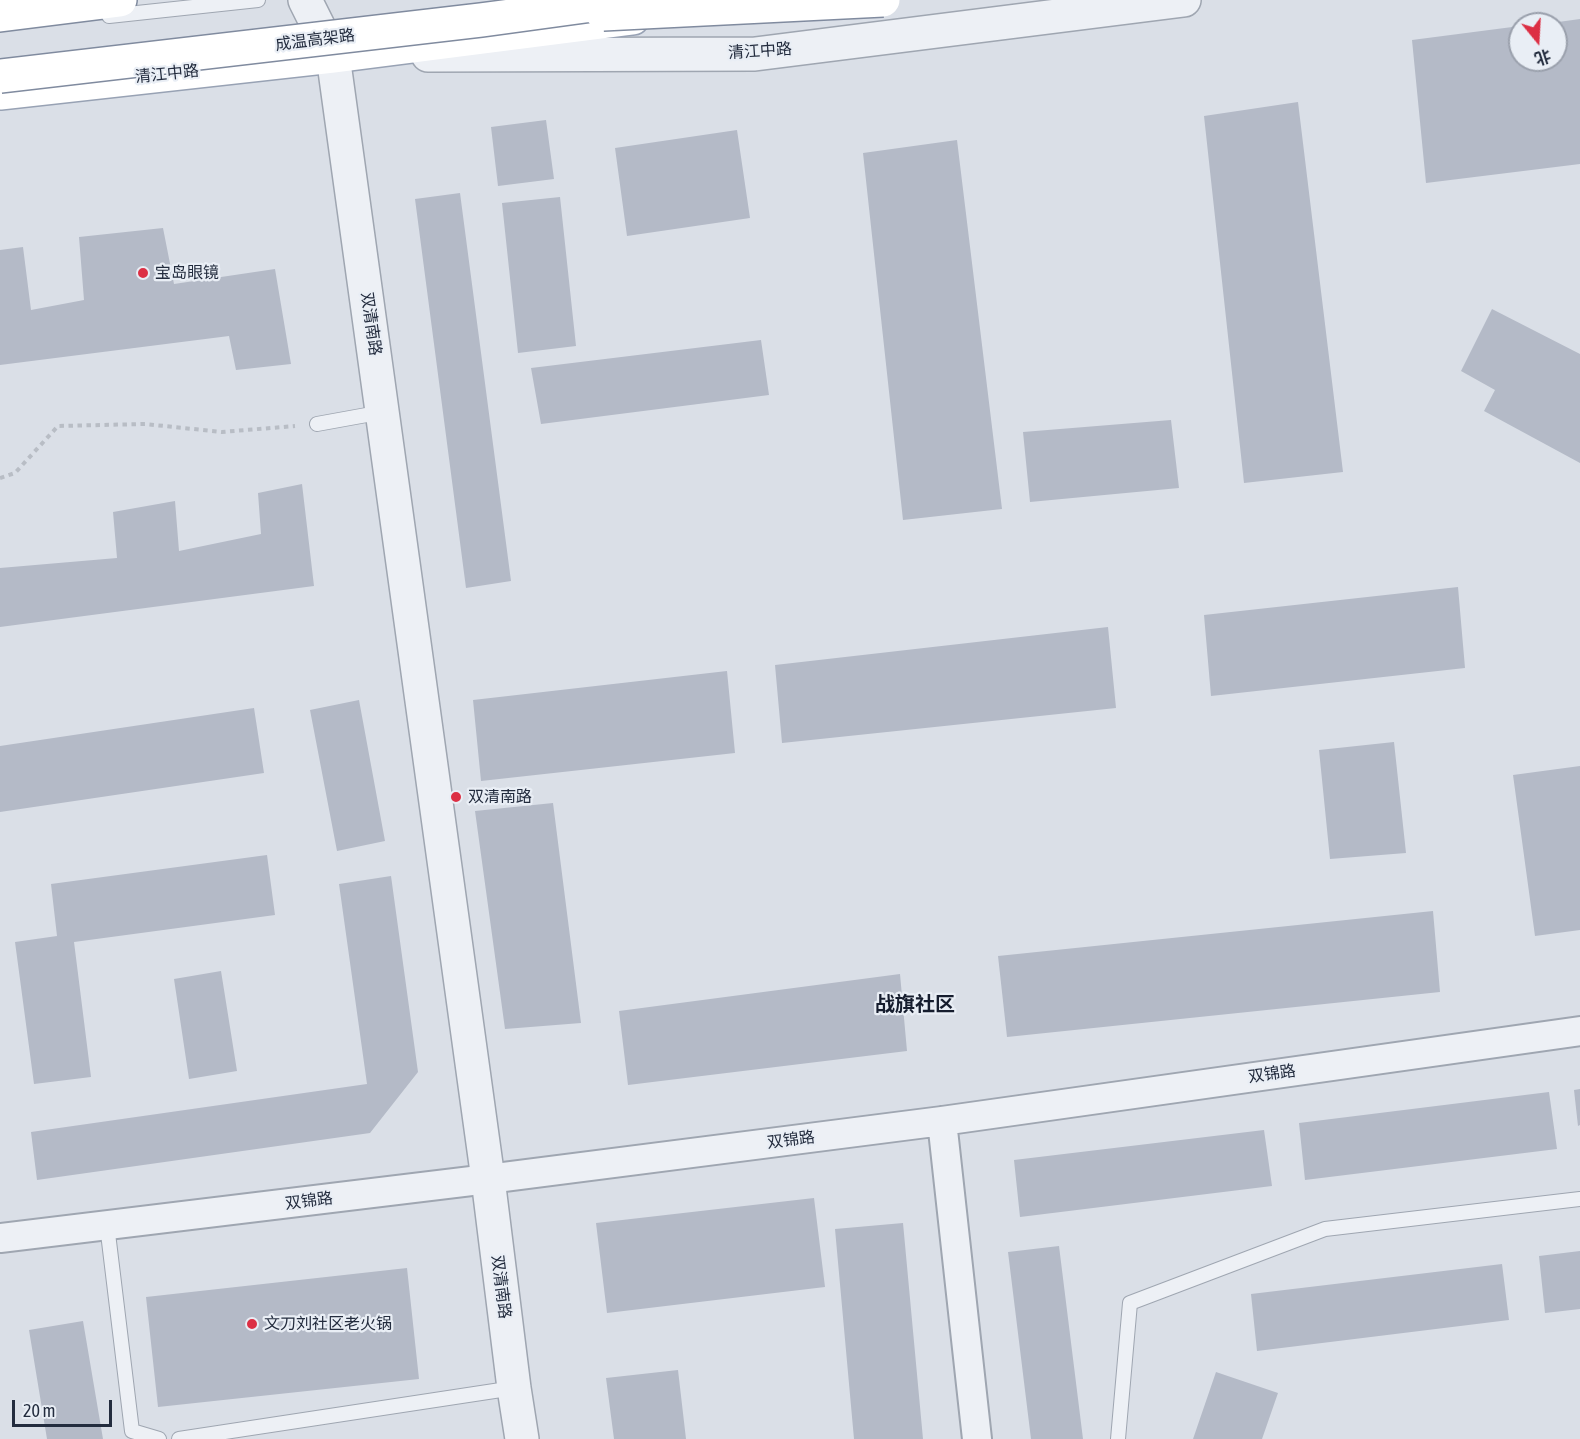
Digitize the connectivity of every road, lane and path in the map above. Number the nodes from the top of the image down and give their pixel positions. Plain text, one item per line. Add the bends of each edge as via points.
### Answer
1 (120, 0) edge
2 (258, 0) edge
3 (305, 0) edge
4 (629, 0) edge
5 (776, 0) edge
6 (883, 0) edge
7 (1185, 0) edge
8 (94, 18) dead end
9 (481, 20) junction
10 (4, 23) edge
11 (333, 56) junction
12 (0, 76) edge
13 (0, 93) edge
14 (383, 412) junction
15 (317, 424) joint
16 (0, 478) edge
17 (1580, 1031) edge
18 (942, 1120) junction
19 (488, 1179) junction
20 (1580, 1198) edge
21 (107, 1226) junction
22 (0, 1239) edge
23 (514, 1388) junction
24 (159, 1439) edge
25 (179, 1439) edge
26 (522, 1439) edge
27 (977, 1439) edge
28 (1118, 1439) edge

1 - 10 main road
2 - 8 lane
3 - 11 street, 双清南路
4 - 9 main road, 成温高架路, bridge
5 - 11 main road, 清江中路
6 - 9 main road, bridge
7 - 11 street, 清江中路 via 755,54
9 - 12 main road, 成温高架路, bridge
11 - 13 main road, 清江中路
11 - 14 street, 双清南路
14 - 15 lane
14 - 19 street, 双清南路
15 - 16 path via 222,432 146,424 58,426 15,473
17 - 18 street, 双锦路
18 - 19 street, 双锦路
18 - 27 street
19 - 21 street, 双锦路
19 - 23 street, 双清南路
20 - 28 lane via 1325,1229 1130,1303
21 - 22 street, 双锦路
21 - 24 lane via 132,1431
23 - 25 lane
23 - 26 street, 双清南路

